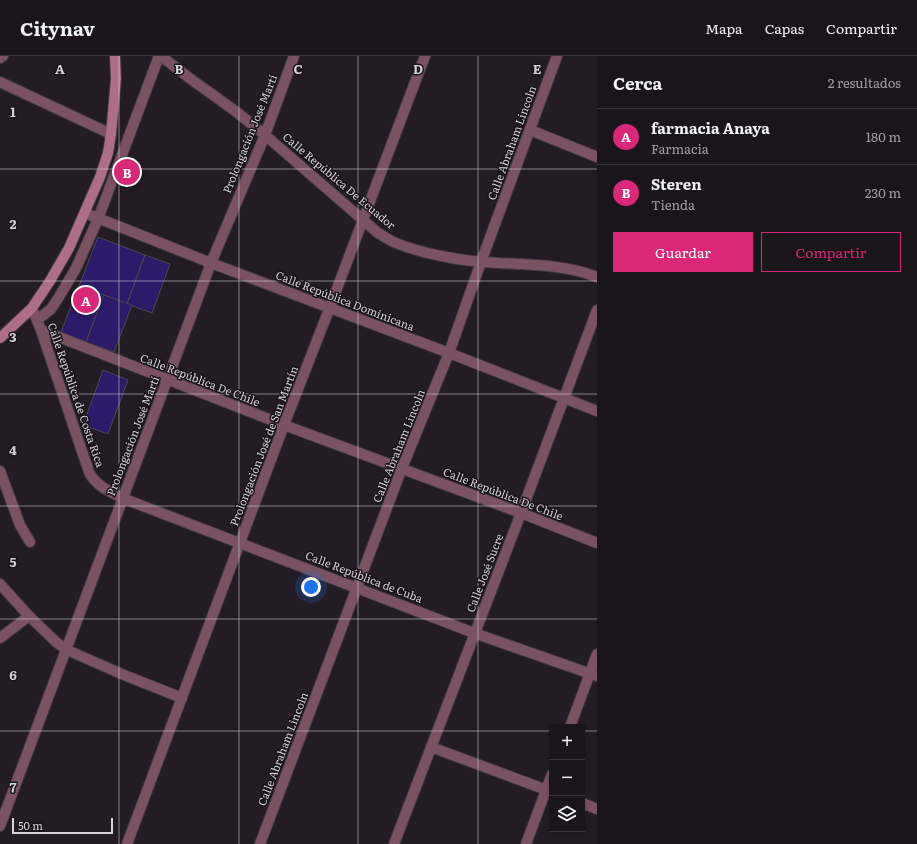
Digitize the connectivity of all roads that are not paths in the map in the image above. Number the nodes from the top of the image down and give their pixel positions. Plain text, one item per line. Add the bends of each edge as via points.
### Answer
1 (3, 56) edge
2 (115, 56) edge
3 (160, 56) edge
4 (294, 56) edge
5 (425, 56) edge
6 (558, 56) edge
7 (0, 58) edge
8 (0, 82) edge
9 (530, 130) junction
10 (111, 134) junction
11 (264, 135) junction
12 (597, 157) edge
13 (85, 213) junction
14 (98, 219) junction
15 (363, 220) junction
16 (481, 262) junction
17 (211, 263) junction
18 (597, 277) edge
19 (330, 307) junction
20 (32, 308) junction
21 (597, 310) edge
22 (37, 320) junction
23 (41, 330) junction
24 (0, 338) edge
25 (449, 353) junction
26 (168, 380) junction
27 (563, 398) junction
28 (597, 411) edge
29 (284, 425) junction
30 (402, 468) junction
31 (0, 471) edge
32 (122, 498) junction
33 (521, 513) junction
34 (30, 542) dead end
35 (241, 542) junction
36 (597, 544) edge
37 (0, 584) edge
38 (356, 587) junction
39 (29, 616) junction
40 (474, 633) junction
41 (0, 638) edge
42 (67, 650) junction
43 (597, 654) edge
44 (593, 675) edge
45 (182, 698) junction
46 (571, 724) edge
47 (431, 747) junction
48 (549, 791) edge
49 (585, 804) edge
50 (597, 809) edge
51 (0, 826) edge
52 (127, 844) edge
53 (260, 844) edge
54 (394, 844) edge
55 (526, 844) edge

1 - 7 street
2 - 10 main road via 116,78
3 - 11 street, Calle República De Ecuador
3 - 14 street
4 - 11 street, Prolongación José Martí
5 - 15 street, Prolongación José de San Martín
6 - 9 street, Calle Abraham Lincoln
8 - 10 street
9 - 12 street
9 - 16 street, Calle Abraham Lincoln
10 - 13 main road via 108,153
11 - 15 street, Calle República De Ecuador
11 - 17 street, Prolongación José Martí
13 - 14 street, Calle República Dominicana
13 - 20 main road via 69,248
14 - 17 street, Calle República Dominicana
14 - 22 street via 59,298 51,309
15 - 16 street, Calle República De Ecuador via 395,243 418,251
15 - 19 street, Prolongación José de San Martín
16 - 18 street, Calle República De Ecuador via 563,268
16 - 25 street, Calle Abraham Lincoln
17 - 19 street, Calle República Dominicana
17 - 26 street, Prolongación José Martí
19 - 25 street, Calle República Dominicana
19 - 29 street, Prolongación José de San Martín
20 - 22 street, Calle República de Costa Rica
20 - 24 main road
21 - 27 street, Calle José Sucre
22 - 23 street, Calle República de Costa Rica
23 - 26 street, Calle República De Chile
23 - 32 street, Calle República de Costa Rica via 88,472 99,486
25 - 27 street, Calle República Dominicana
25 - 30 street, Calle Abraham Lincoln
26 - 29 street, Calle República De Chile
26 - 32 street, Prolongación José Martí
27 - 28 street, Calle República Dominicana
27 - 33 street, Calle José Sucre
29 - 30 street, Calle República De Chile
29 - 35 street, Prolongación José de San Martín
30 - 33 street, Calle República De Chile
30 - 38 street, Calle Abraham Lincoln
31 - 34 street via 20,525
32 - 35 street, Calle República de Cuba
32 - 42 street, Prolongación José Martí
33 - 36 street, Calle República De Chile
33 - 40 street, Calle José Sucre
35 - 38 street, Calle República de Cuba
35 - 45 street, Prolongación José de San Martín
37 - 39 street
38 - 40 street, Calle República de Cuba
38 - 53 street, Calle Abraham Lincoln
39 - 41 street
39 - 42 street
40 - 44 street, Calle República de Cuba
40 - 47 street, Calle José Sucre
42 - 45 street
42 - 51 street, Prolongación José Martí
43 - 44 street
44 - 46 street
45 - 52 street, Prolongación José de San Martín
47 - 48 street
47 - 54 street, Calle José Sucre
48 - 55 street
49 - 50 street

